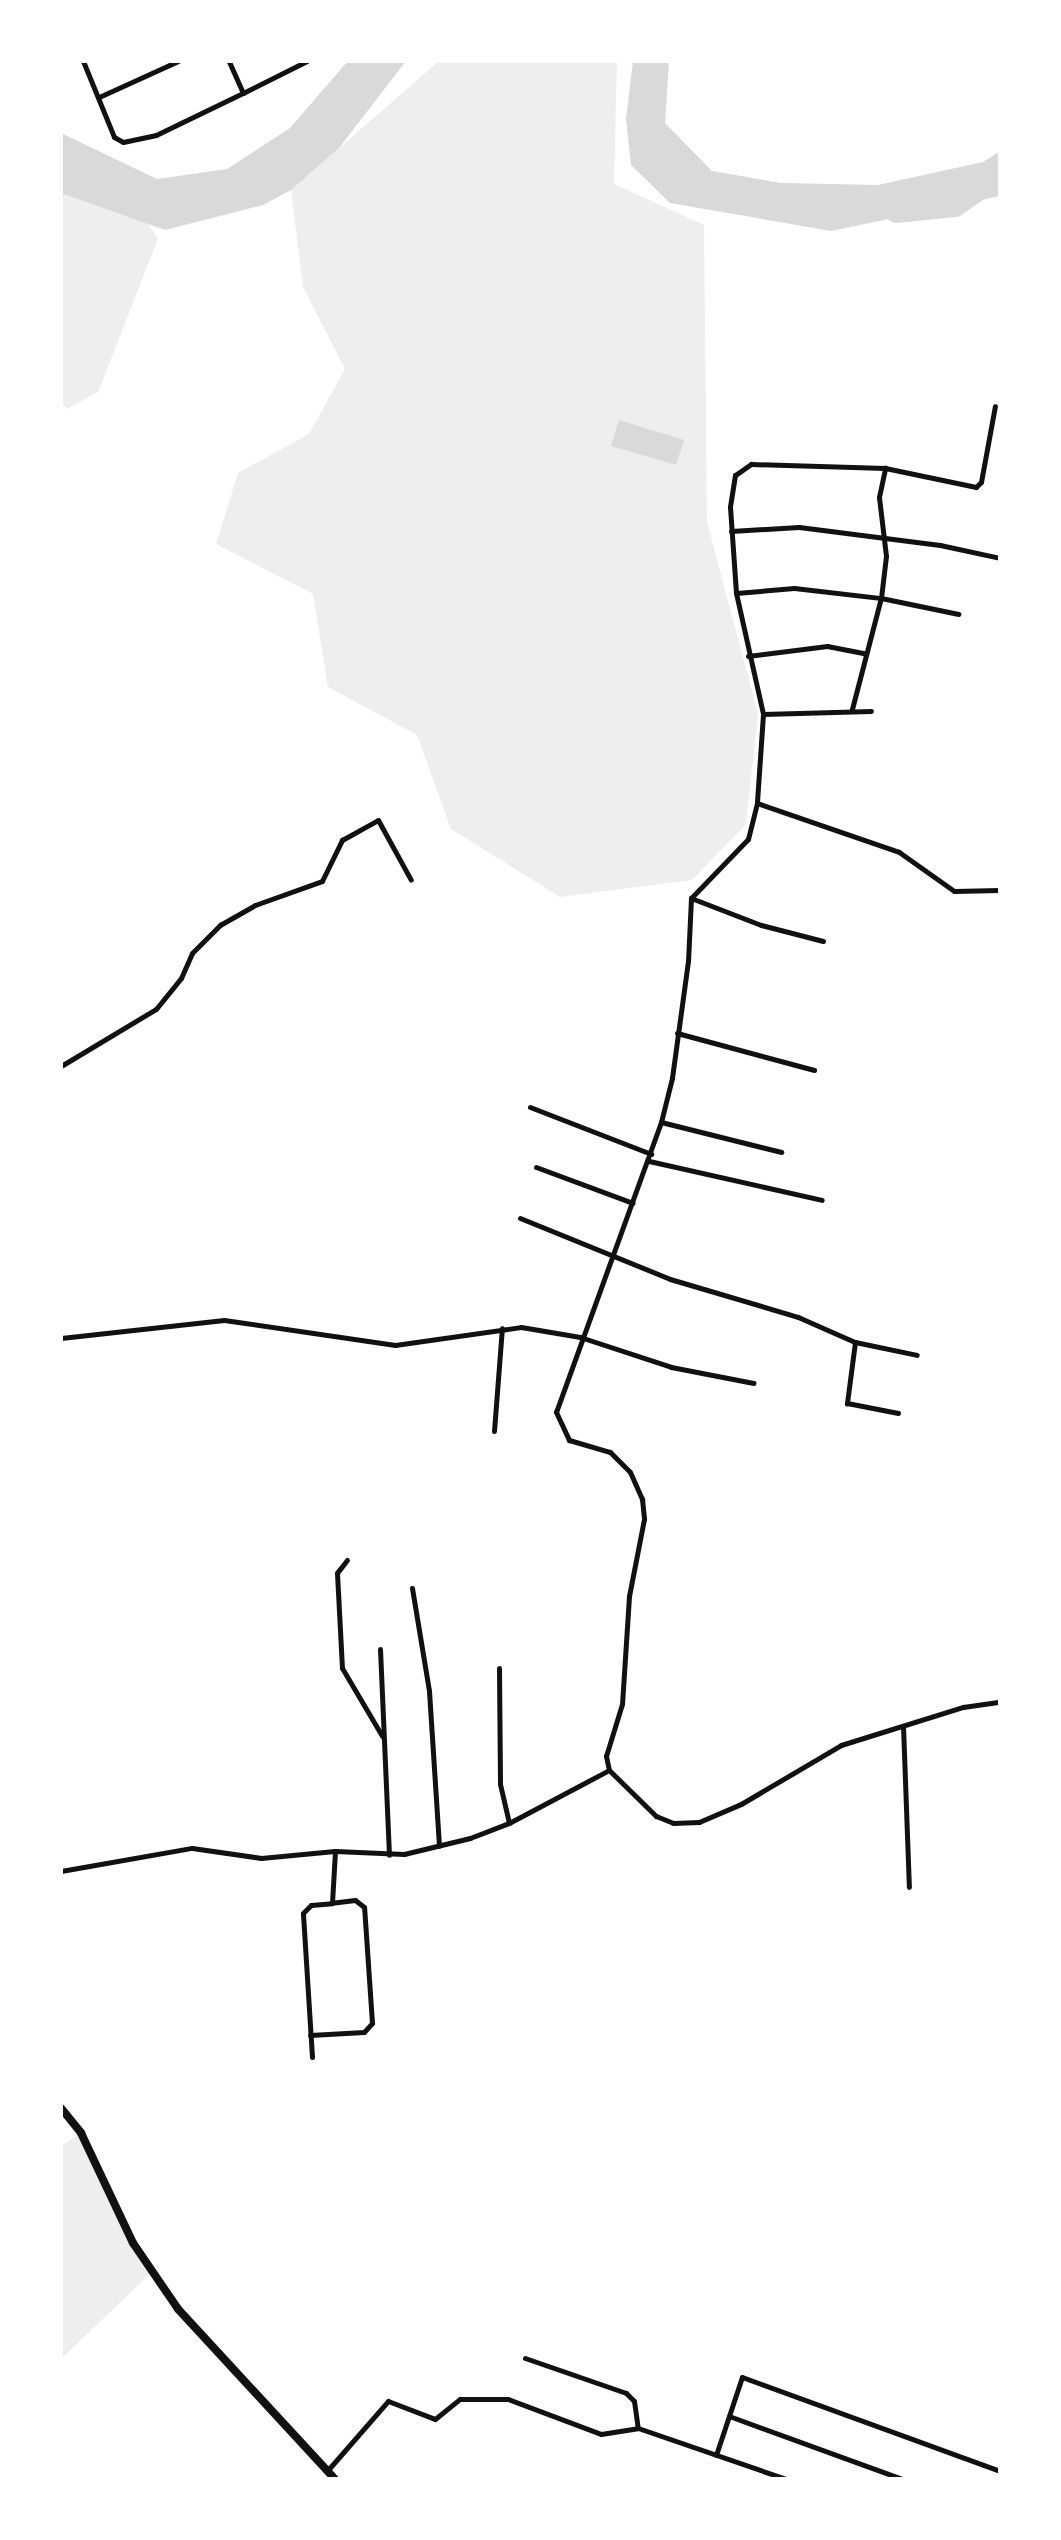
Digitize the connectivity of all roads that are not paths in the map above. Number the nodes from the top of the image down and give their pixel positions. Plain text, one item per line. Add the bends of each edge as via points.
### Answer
1 (83, 61) edge
2 (178, 61) edge
3 (229, 61) edge
4 (307, 61) edge
5 (243, 93) junction
6 (99, 97) junction
7 (995, 406) dead end
8 (885, 468) junction
9 (731, 531) junction
10 (883, 537) junction
11 (1000, 558) edge
12 (736, 593) junction
13 (881, 598) junction
14 (958, 614) dead end
15 (864, 653) junction
16 (748, 656) junction
17 (852, 709) junction
18 (871, 711) dead end
19 (763, 714) junction
20 (757, 803) junction
21 (411, 880) dead end
22 (1000, 890) edge
23 (691, 898) junction
24 (823, 940) dead end
25 (677, 1033) junction
26 (61, 1066) edge
27 (814, 1070) dead end
28 (530, 1107) dead end
29 (661, 1122) junction
30 (781, 1152) dead end
31 (650, 1157) junction
32 (536, 1167) dead end
33 (822, 1200) dead end
34 (633, 1203) junction
35 (520, 1218) dead end
36 (613, 1256) junction
37 (502, 1328) junction
38 (580, 1337) junction
39 (61, 1338) edge
40 (855, 1342) junction
41 (917, 1355) dead end
42 (753, 1383) dead end
43 (898, 1413) dead end
44 (494, 1431) dead end
45 (346, 1560) dead end
46 (412, 1588) dead end
47 (380, 1649) dead end
48 (499, 1668) dead end
49 (1000, 1702) edge
50 (903, 1726) junction
51 (382, 1736) junction
52 (609, 1770) junction
53 (509, 1823) junction
54 (439, 1846) junction
55 (335, 1851) junction
56 (389, 1855) junction
57 (61, 1871) edge
58 (909, 1887) dead end
59 (332, 1903) junction
60 (310, 2035) junction
61 (312, 2057) dead end
62 (61, 2108) edge
63 (525, 2358) dead end
64 (729, 2416) junction
65 (638, 2428) junction
66 (716, 2455) junction
67 (327, 2471) junction
68 (1000, 2471) edge
69 (335, 2479) edge
70 (786, 2479) edge
71 (902, 2479) edge

1 - 6 street
2 - 6 street
3 - 5 street
4 - 5 street
5 - 6 street via 156,135 124,142 114,137
7 - 8 street via 981,482 976,487
8 - 9 street via 751,464 735,475 730,494
8 - 10 street via 879,496
9 - 10 street via 799,527
9 - 12 street
10 - 11 street
10 - 13 street
12 - 13 street via 794,588
12 - 16 street
13 - 14 street
13 - 15 street
15 - 16 street via 827,646
15 - 17 street
16 - 19 street
17 - 18 street
17 - 19 street
19 - 20 street
20 - 22 street via 899,852 954,891
20 - 23 street via 748,839
21 - 26 street via 378,820 342,840 322,881 255,905 220,925 192,953 181,978 156,1009
23 - 24 street via 761,925
23 - 25 street
25 - 27 street
25 - 29 street
28 - 31 street
29 - 30 street
29 - 31 street
31 - 33 street
31 - 34 street
32 - 34 street
34 - 36 street
35 - 36 street
36 - 38 street
36 - 40 street via 725,1298 798,1317
37 - 38 street
37 - 39 street via 395,1345 238,1321
37 - 44 street
38 - 42 street via 671,1367
38 - 52 street via 556,1404 563,1432 569,1440 610,1452 630,1472 639,1487 644,1519 629,1596 622,1704 606,1756
40 - 41 street
40 - 43 street via 847,1403
45 - 51 street via 337,1573 342,1668
46 - 54 street via 429,1691
47 - 51 street
48 - 53 street via 500,1784
49 - 50 street
50 - 52 street via 841,1745 741,1804 699,1822 673,1823 656,1816
50 - 58 street
51 - 56 street
52 - 53 street
53 - 54 street
54 - 56 street
55 - 56 street
55 - 57 street via 261,1858 192,1848
55 - 59 street
59 - 60 street via 311,1905 303,1913
59 - 60 street via 355,1900 364,1907 372,2023 364,2032
60 - 61 street
62 - 67 main road via 81,2133 134,2243 178,2309
63 - 65 street via 626,2393 634,2401
64 - 66 street
64 - 68 street via 742,2377
64 - 71 street
65 - 66 street
65 - 67 street via 601,2434 508,2399 460,2399 435,2419 426,2418 394,2399
66 - 70 street
67 - 69 main road

